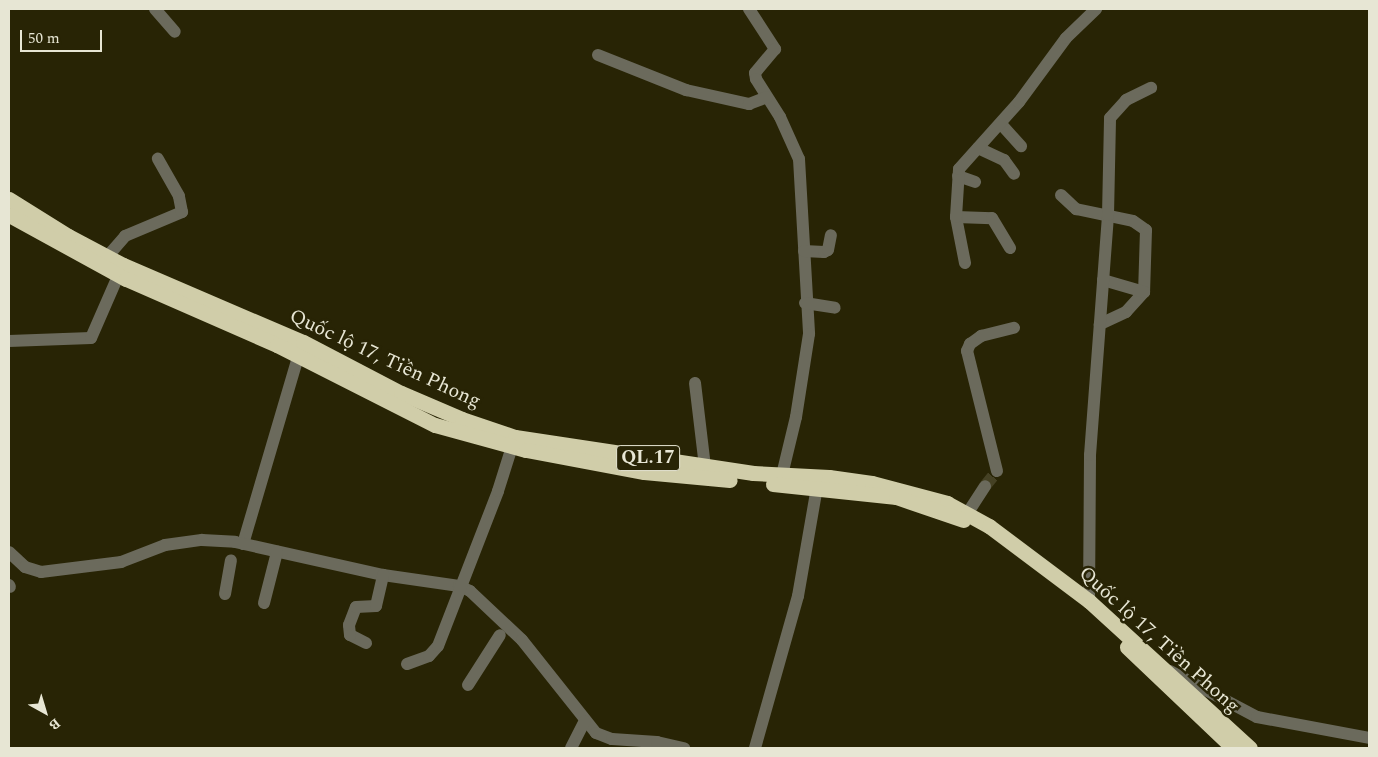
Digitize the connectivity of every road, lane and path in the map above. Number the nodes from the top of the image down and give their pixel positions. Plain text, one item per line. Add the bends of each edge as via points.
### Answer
1 (155, 9) edge
2 (749, 9) edge
3 (1096, 9) edge
4 (175, 32) dead end
5 (598, 55) dead end
6 (1151, 88) dead end
7 (767, 97) junction
8 (1001, 124) junction
9 (1021, 146) dead end
10 (978, 148) junction
11 (158, 159) dead end
12 (1014, 174) dead end
13 (958, 176) junction
14 (976, 182) dead end
15 (1061, 195) dead end
16 (9, 199) edge
17 (9, 215) edge
18 (1108, 215) junction
19 (956, 216) junction
20 (831, 235) dead end
21 (1010, 248) dead end
22 (804, 251) junction
23 (107, 257) junction
24 (965, 264) dead end
25 (121, 270) junction
26 (1103, 280) junction
27 (1144, 292) junction
28 (805, 303) junction
29 (835, 308) dead end
30 (1100, 324) junction
31 (1014, 328) dead end
32 (9, 342) edge
33 (301, 349) junction
34 (696, 383) dead end
35 (513, 441) junction
36 (705, 467) junction
37 (997, 471) dead end
38 (782, 475) junction
39 (818, 482) junction
40 (985, 486) tunnel mouth
41 (967, 514) junction
42 (236, 548) junction
43 (9, 552) edge
44 (277, 552) junction
45 (383, 576) junction
46 (462, 587) junction
47 (225, 594) dead end
48 (1089, 600) junction
49 (264, 603) dead end
50 (505, 630) junction
51 (366, 643) dead end
52 (406, 664) dead end
53 (1167, 669) junction
54 (468, 685) dead end
55 (585, 721) junction
56 (1369, 738) edge
57 (571, 748) edge
58 (684, 748) edge
59 (755, 748) edge
60 (1233, 748) edge
61 (1250, 748) edge

1 - 4 street
2 - 7 street via 775,48 755,73
3 - 8 street via 1066,38
5 - 7 street via 686,90 749,104
6 - 18 street via 1126,100 1110,118
7 - 22 street via 799,159
8 - 9 street
8 - 10 street
10 - 12 street via 1004,160
10 - 13 street via 966,159
11 - 23 street via 179,196 182,212 125,236
13 - 14 street
13 - 19 street
15 - 18 street via 1076,209
16 - 23 highway, Quốc lộ 17, Tiền Phong / QL.17
17 - 25 highway, Quốc lộ 17, Tiền Phong
18 - 26 street
18 - 27 street via 1141,224 1146,230
19 - 21 street via 992,218
19 - 24 street
20 - 22 street via 828,250
22 - 28 street
23 - 25 highway, Quốc lộ 17, Tiền Phong / QL.17
25 - 32 street via 91,338
25 - 33 highway, Quốc lộ 17, Tiền Phong / QL.17
26 - 27 street
26 - 30 street
27 - 30 street via 1126,312
28 - 29 street
28 - 38 street via 810,320 809,334 796,417
30 - 48 street via 1090,455
31 - 37 street via 981,336 970,344 967,352
33 - 35 highway, Quốc lộ 17, Tiền Phong / QL.17
33 - 42 street via 263,475
34 - 36 street
35 - 36 highway, Quốc lộ 17, Tiền Phong / QL.17
35 - 39 highway, Quốc lộ 17, Tiền Phong via 644,472
35 - 46 street
36 - 38 highway, Quốc lộ 17, Tiền Phong / QL.17
38 - 39 highway, Quốc lộ 17, Tiền Phong / QL.17
39 - 41 highway, Quốc lộ 17, Tiền Phong / QL.17 via 908,491 947,503
39 - 59 street via 798,596
39 - 60 highway, Quốc lộ 17, Tiền Phong via 896,497 963,520 1083,607
40 - 41 street
41 - 48 highway, Quốc lộ 17, Tiền Phong / QL.17 via 989,526
42 - 43 street via 202,540 165,545 121,562 41,572 24,567
42 - 44 street
42 - 47 street
44 - 45 street
44 - 49 street
45 - 46 street
45 - 51 street via 376,606 356,607 349,625 350,635
46 - 50 street
46 - 52 street via 438,646 429,656
48 - 53 highway, Quốc lộ 17, Tiền Phong / QL.17
50 - 54 street
50 - 55 street
53 - 56 street via 1257,717
53 - 61 highway, Quốc lộ 17, Tiền Phong / QL.17
55 - 57 street
55 - 58 street via 596,733 612,739 657,742

